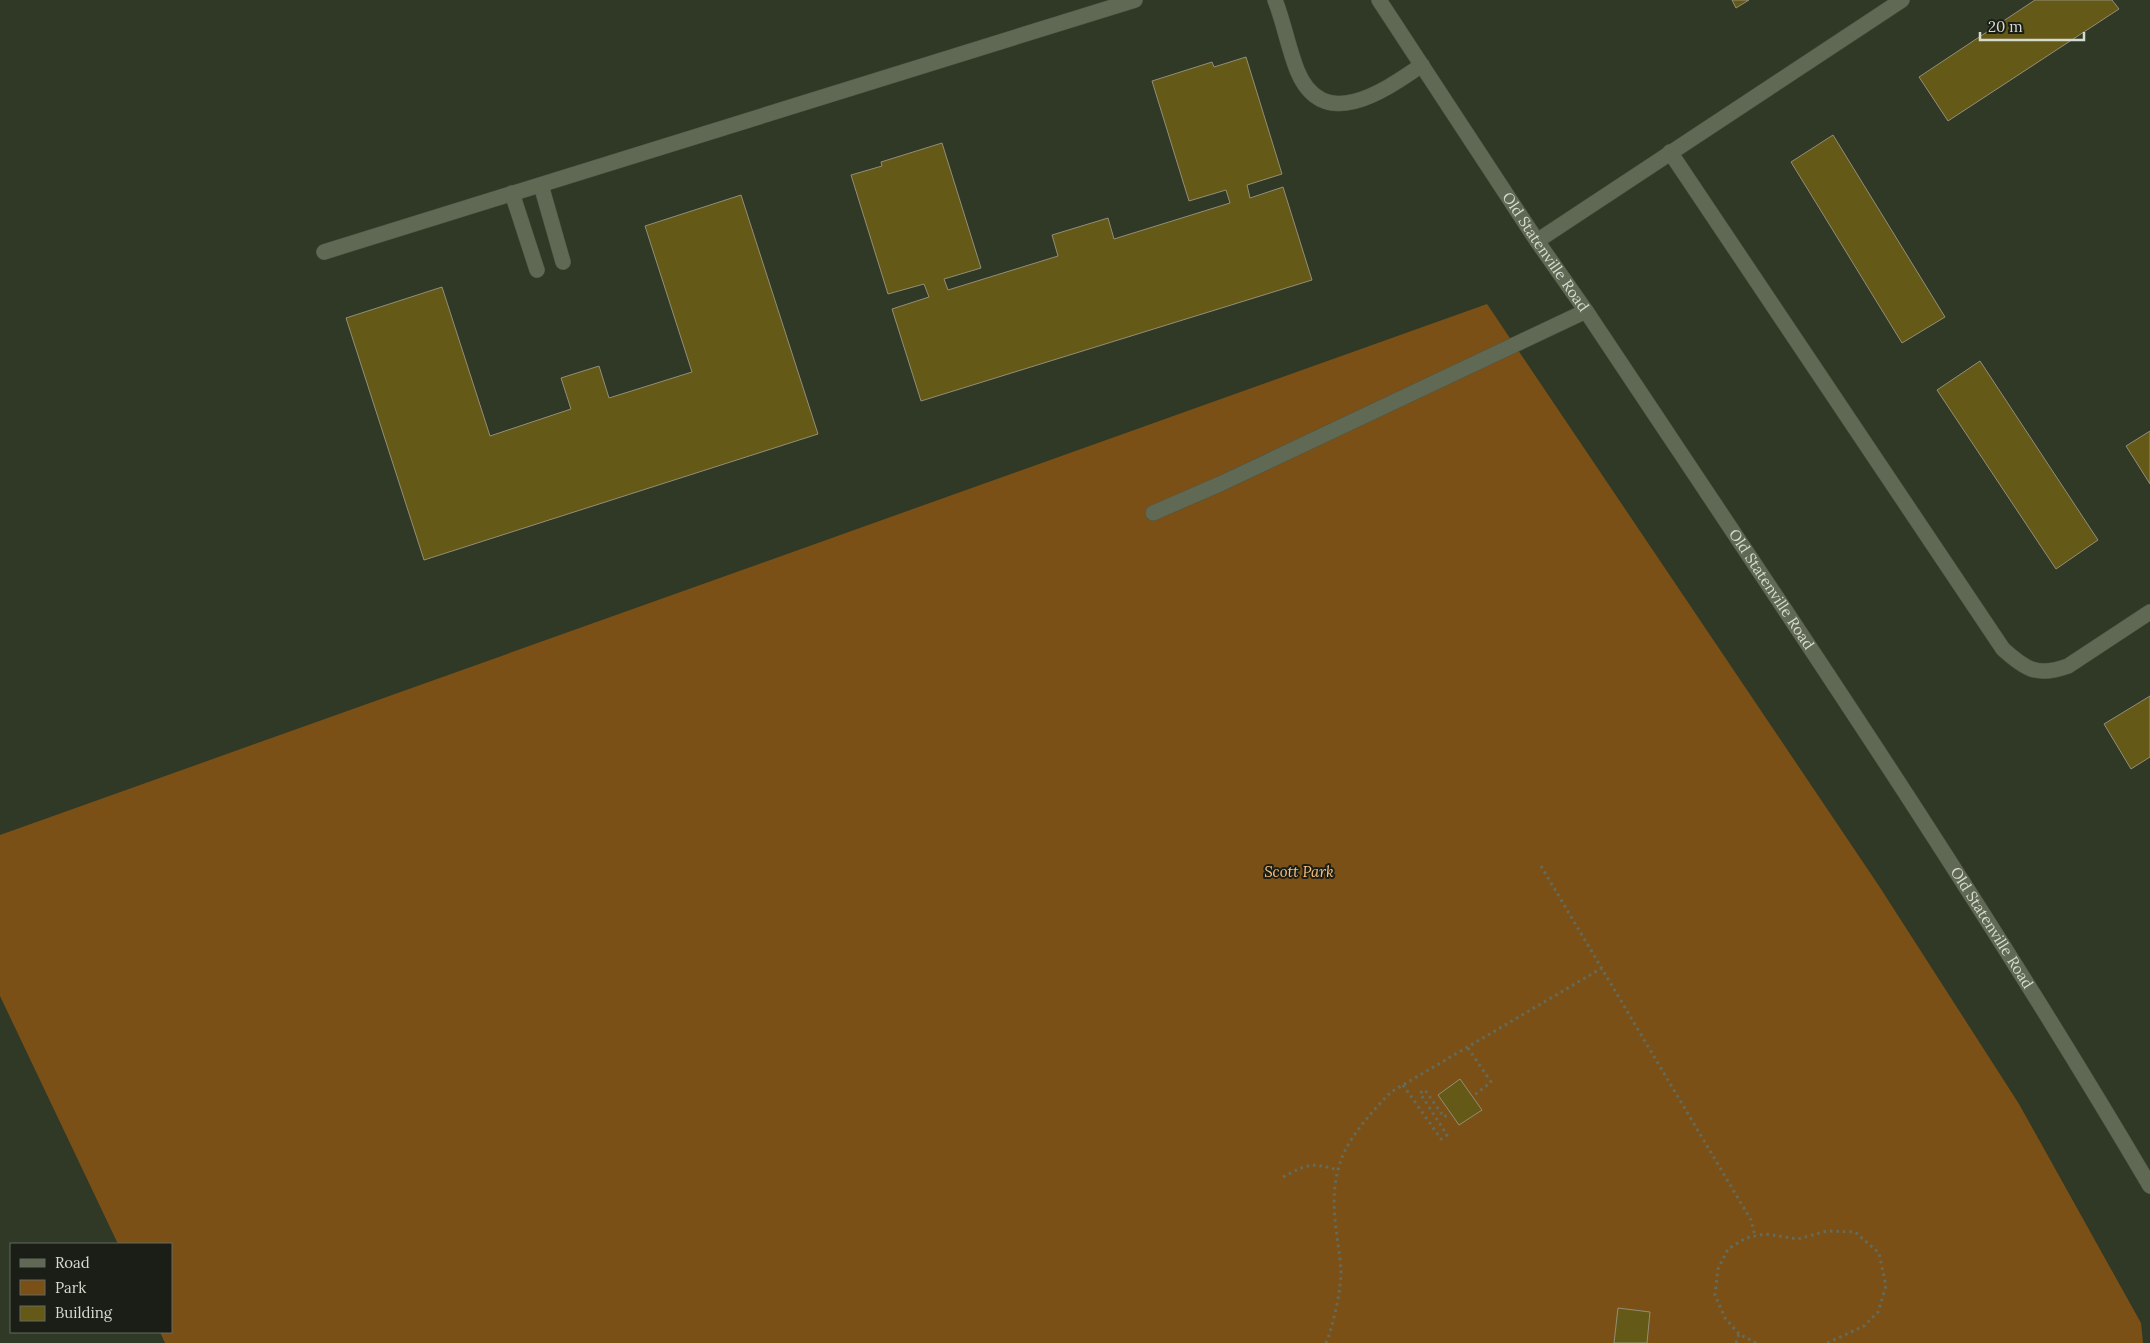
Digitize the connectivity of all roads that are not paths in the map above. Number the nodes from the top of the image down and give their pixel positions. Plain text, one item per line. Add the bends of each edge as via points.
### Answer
1 (1135, 0) edge
2 (1275, 0) edge
3 (1379, 0) edge
4 (1902, 0) edge
5 (1422, 65) junction
6 (1670, 152) junction
7 (541, 185) junction
8 (512, 193) junction
9 (1537, 241) junction
10 (324, 252) dead end
11 (563, 262) dead end
12 (537, 270) dead end
13 (1586, 311) junction
14 (1153, 513) dead end
15 (2150, 612) edge
16 (2150, 1186) edge

1 - 7 street
2 - 5 street via 1297,70 1309,90 1331,104 1359,101 1381,92
3 - 5 street, Old Statenville Road
4 - 6 street
5 - 9 street, Old Statenville Road
6 - 9 street
6 - 15 street via 2003,649 2023,666 2042,672 2055,671 2068,666
7 - 8 street
7 - 11 street
8 - 10 street
8 - 12 street
9 - 13 street, Old Statenville Road
13 - 14 street
13 - 16 street, Old Statenville Road via 1962,879

